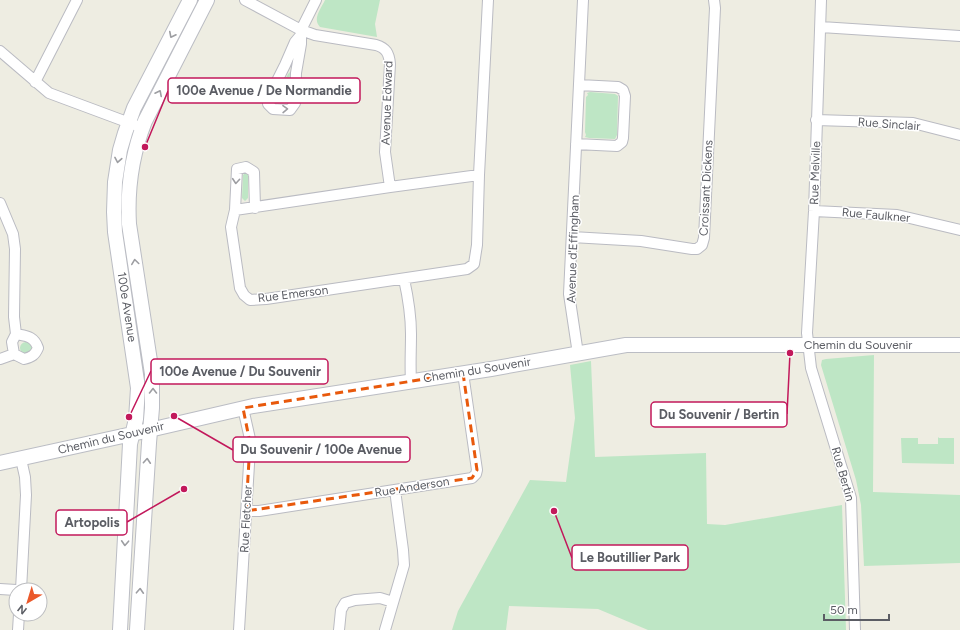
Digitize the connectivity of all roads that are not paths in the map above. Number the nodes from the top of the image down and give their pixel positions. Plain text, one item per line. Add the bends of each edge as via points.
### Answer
1 (77, 0) edge
2 (190, 0) edge
3 (207, 0) edge
4 (245, 0) edge
5 (316, 0) edge
6 (488, 0) edge
7 (583, 0) edge
8 (714, 0) edge
9 (821, 0) edge
10 (821, 27) junction
11 (301, 33) junction
12 (960, 36) edge
13 (0, 51) edge
14 (35, 82) junction
15 (579, 85) junction
16 (816, 120) junction
17 (128, 123) junction
18 (142, 128) junction
19 (960, 135) edge
20 (576, 144) junction
21 (479, 176) junction
22 (390, 187) junction
23 (0, 203) edge
24 (255, 208) junction
25 (235, 210) junction
26 (814, 211) junction
27 (960, 230) edge
28 (572, 237) junction
29 (404, 279) junction
30 (16, 334) junction
31 (808, 345) junction
32 (960, 345) edge
33 (14, 354) junction
34 (578, 354) junction
35 (0, 360) edge
36 (464, 373) junction
37 (412, 381) junction
38 (242, 408) junction
39 (150, 430) junction
40 (132, 434) junction
41 (21, 458) junction
42 (0, 463) edge
43 (395, 490) junction
44 (246, 511) junction
45 (21, 582) edge
46 (393, 602) junction
47 (120, 630) edge
48 (138, 630) edge
49 (239, 630) edge
50 (339, 630) edge
51 (385, 630) edge
52 (855, 630) edge

1 - 14 street
2 -> 17 street, 100e Avenue
18 -> 3 street, 100e Avenue
4 - 11 street, Avenue Edward
5 - 11 street
6 - 21 street, Rue Emerson
7 - 15 street, Avenue d'Effingham
8 - 28 street, Croissant Dickens via 702,245 692,249 637,241
9 - 10 street, Rue Melville
10 - 12 street
10 - 16 street, Rue Melville
11 -> 11 street via 269,97 268,104 273,109 290,110 294,105
11 - 22 street, Avenue Edward via 376,45 384,48 389,54 386,152
13 - 14 street
14 - 17 street via 49,93
15 - 20 street, Avenue d'Effingham
15 - 20 street via 618,87 623,90 623,138 617,146
16 - 19 street, Rue Sinclair via 913,124
16 - 26 street, Rue Melville
17 - 18 street
17 -> 40 street, 100e Avenue via 116,171 114,212 138,388 136,419
39 -> 18 street, 100e Avenue via 152,374 129,214 131,174
20 - 28 street, Avenue d'Effingham
21 - 22 street
21 - 29 street, Rue Emerson via 474,264 467,269
22 - 24 street
23 - 30 street via 13,234 15,249
24 - 25 street
24 -> 25 street, Rue Emerson via 254,172 246,167 237,169
25 - 29 street, Rue Emerson via 231,227 240,288 250,300
26 - 27 street, Rue Faulkner via 897,215
26 - 31 street, Rue Melville
28 - 34 street, Avenue d'Effingham via 569,298
29 - 37 street via 409,306
30 - 33 street via 12,342
30 - 33 street via 28,336 34,340 38,348 30,358 24,359
31 - 32 street, Chemin du Souvenir
31 - 34 street, Chemin du Souvenir via 633,344
31 - 52 street, Rue Bertin via 811,368 851,498
33 - 35 street
34 - 36 street, Chemin du Souvenir
36 - 37 street, Chemin du Souvenir
36 - 43 street, Rue Anderson via 476,474 470,478
37 - 38 street, Chemin du Souvenir
38 - 39 street, Chemin du Souvenir
38 - 44 street, Rue Fletcher via 250,443
39 - 40 street, Chemin du Souvenir
48 -> 39 street, 100e Avenue
40 - 41 street, Chemin du Souvenir
40 -> 47 street, 100e Avenue
41 - 42 street, Chemin du Souvenir
41 - 45 street via 26,495
43 - 44 street, Rue Anderson
43 - 46 street via 404,565
44 - 49 street, Rue Fletcher
46 - 50 street via 380,598 345,603 341,610
46 - 51 street

